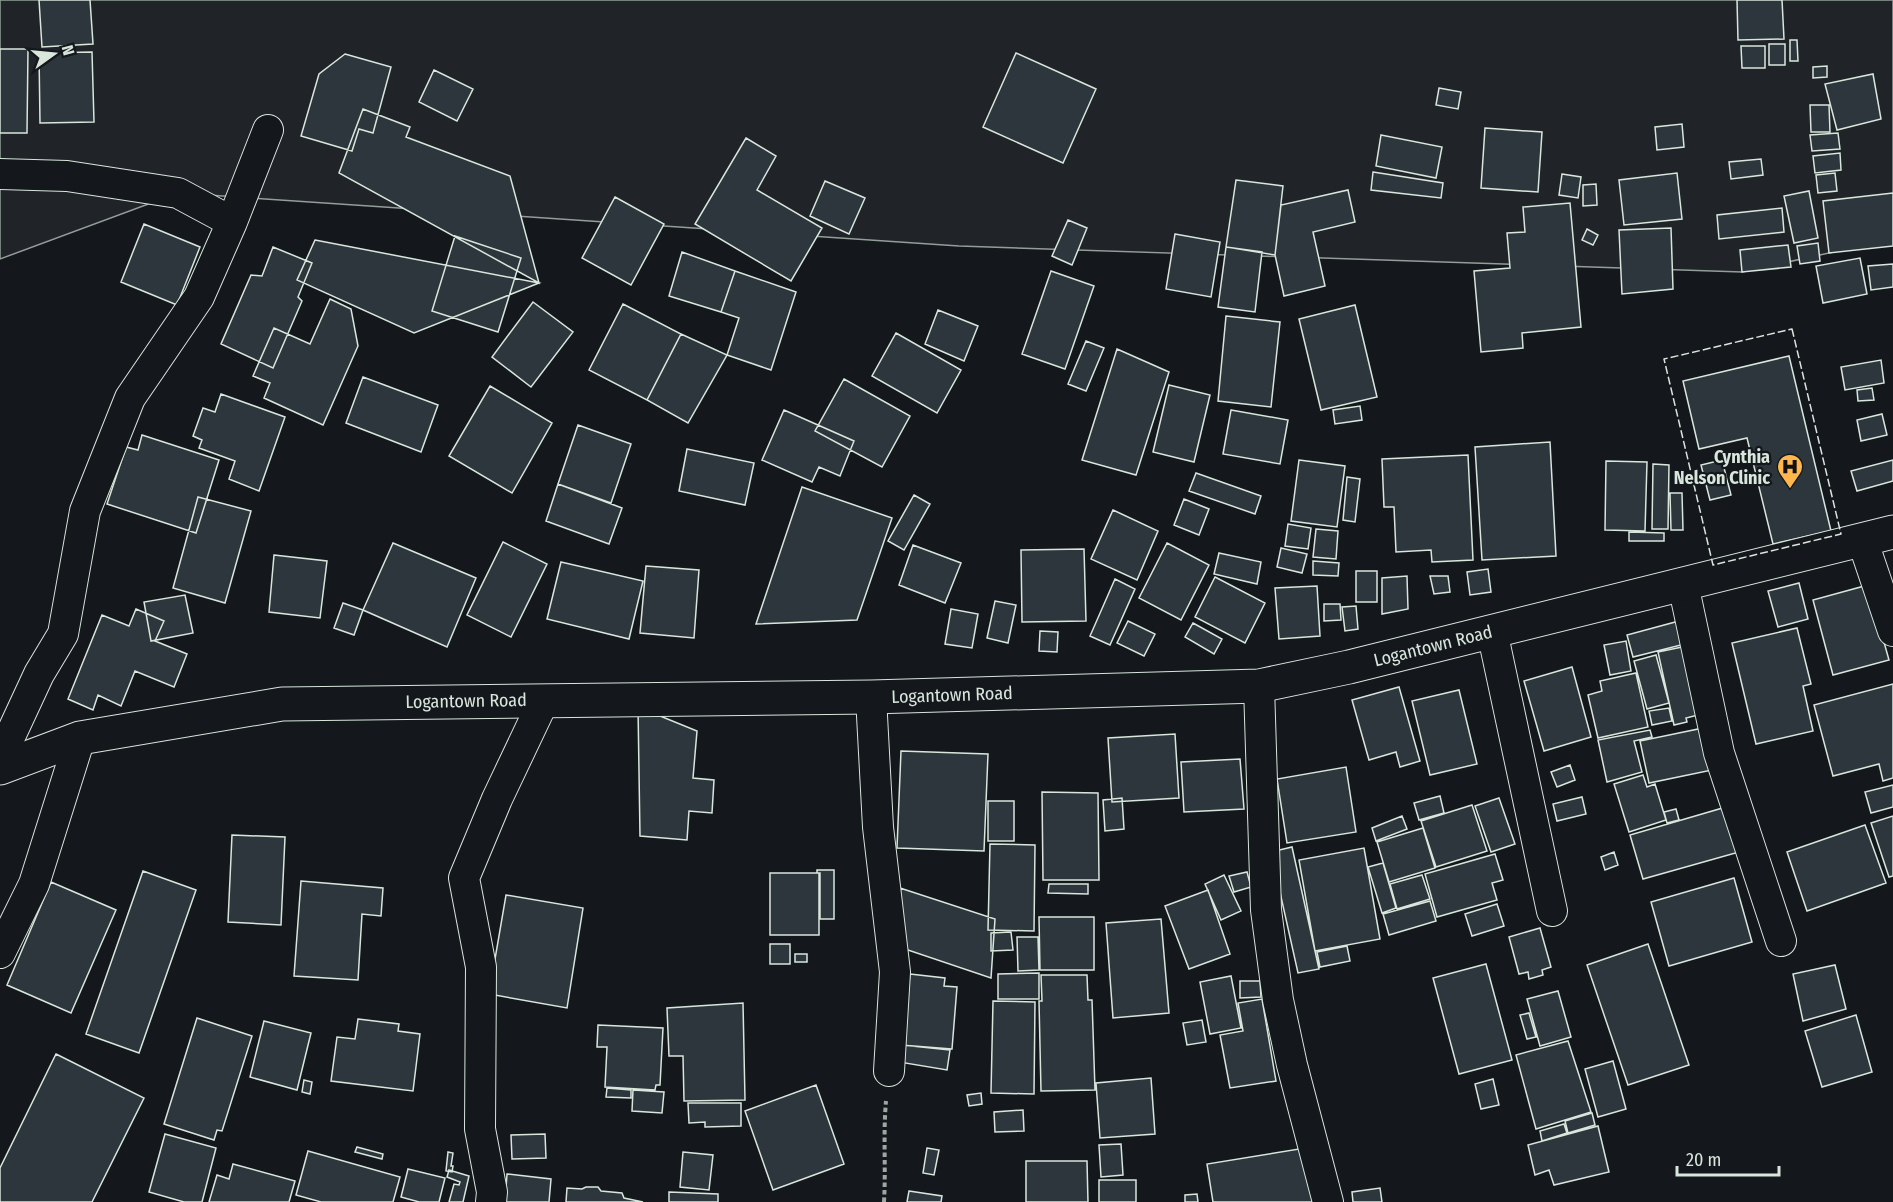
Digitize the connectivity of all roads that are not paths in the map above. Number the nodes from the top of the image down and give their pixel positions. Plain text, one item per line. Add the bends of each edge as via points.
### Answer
1 (268, 130) dead end
2 (0, 174) edge
3 (232, 222) junction
4 (1877, 536) edge
5 (1683, 584) junction
6 (1492, 631) junction
7 (1893, 631) edge
8 (1259, 686) junction
9 (871, 697) junction
10 (544, 700) junction
11 (80, 738) junction
12 (0, 758) edge
13 (0, 768) edge
14 (1552, 911) dead end
15 (1781, 940) dead end
16 (0, 953) edge
17 (889, 1071) road end
18 (491, 1202) edge
19 (1328, 1202) edge

1 - 3 street
2 - 3 street via 67,176 178,193
3 - 12 street via 199,297 130,398 85,512 63,634 39,674
4 - 5 street, Logantown Road
4 - 7 street
5 - 6 street, Logantown Road
5 - 15 street via 1719,753
6 - 8 street, Logantown Road
6 - 14 street
8 - 9 street, Logantown Road
8 - 19 street via 1266,910 1292,1065
9 - 10 street, Logantown Road
9 - 17 street via 878,827 895,972
10 - 11 street, Logantown Road via 282,704
10 - 18 street via 464,878 481,967 480,1129
11 - 13 street, Logantown Road
11 - 16 street via 34,884

